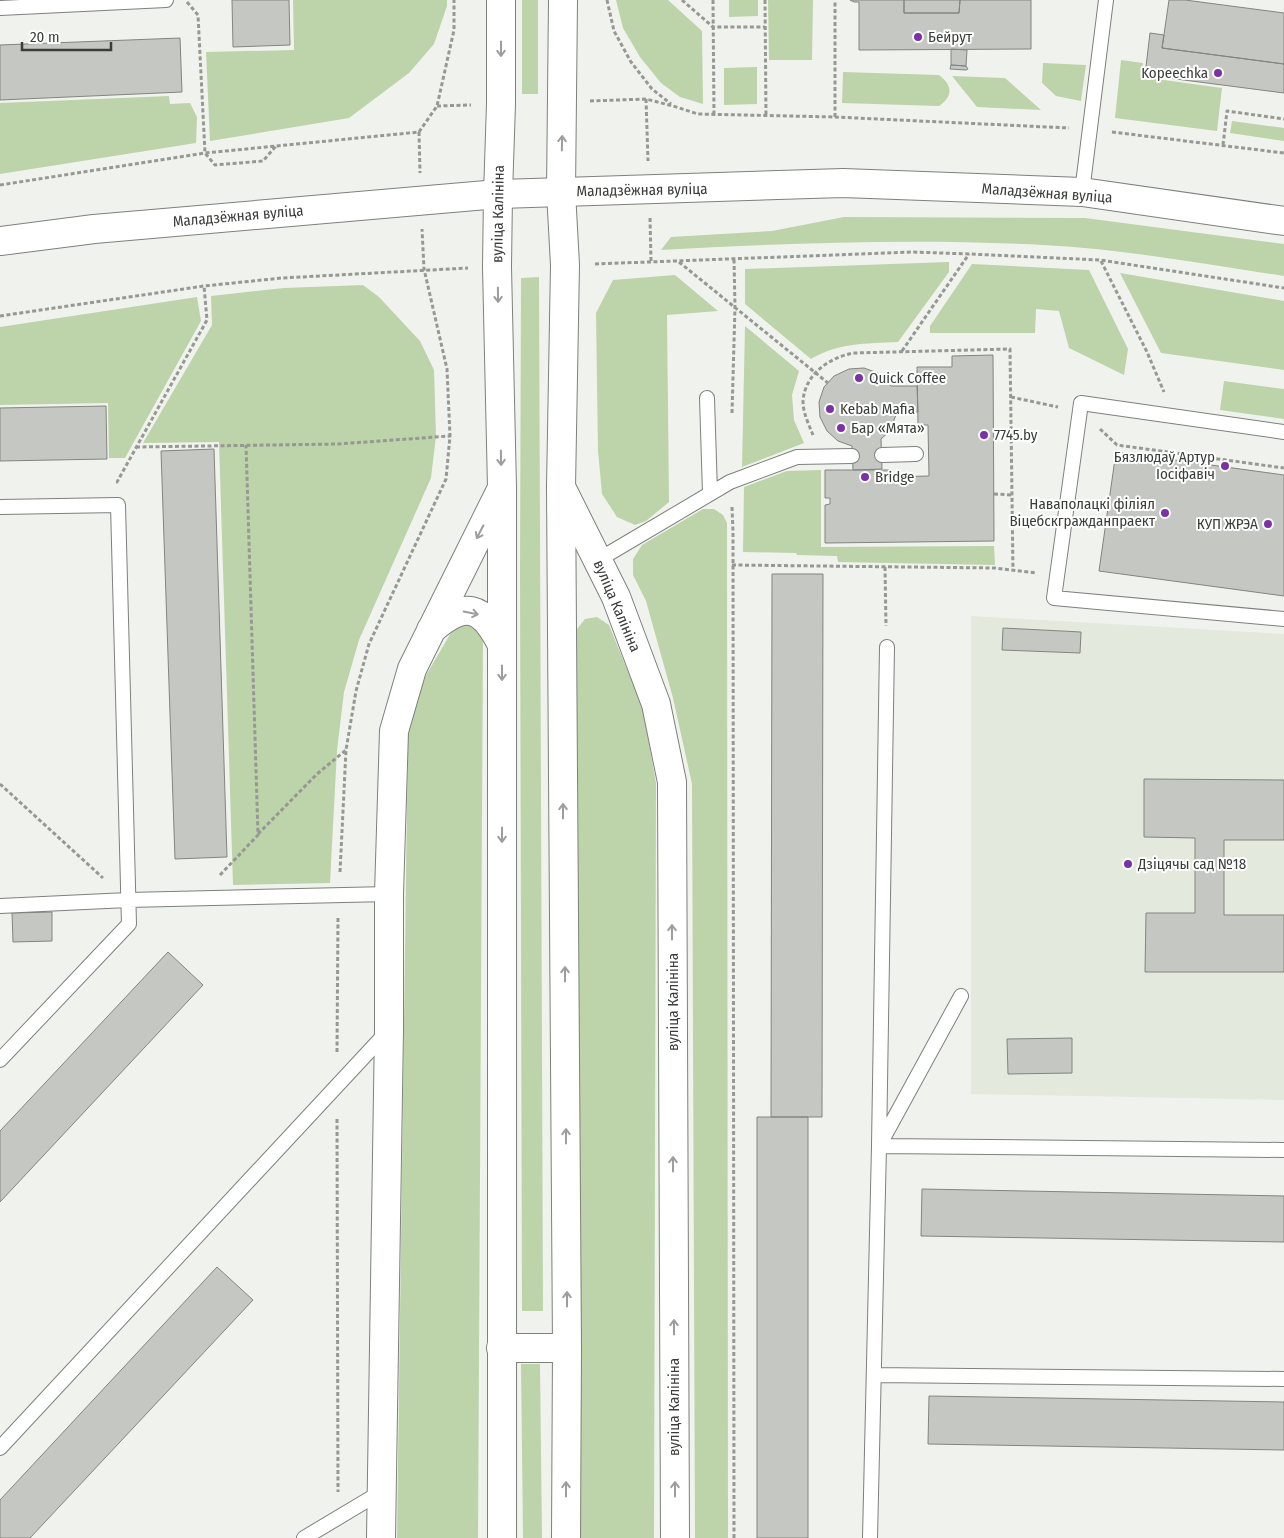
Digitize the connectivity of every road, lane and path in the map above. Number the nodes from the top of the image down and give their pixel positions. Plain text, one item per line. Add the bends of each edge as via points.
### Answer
1 (166, 0) edge
2 (185, 0) edge
3 (454, 0) edge
4 (501, 0) edge
5 (563, 0) edge
6 (607, 0) edge
7 (682, 0) edge
8 (713, 0) edge
9 (765, 0) edge
10 (835, 0) edge
11 (1106, 0) edge
12 (0, 8) edge
13 (713, 27) junction
14 (765, 27) junction
15 (646, 99) dead end
16 (673, 106) junction
17 (714, 115) junction
18 (766, 116) junction
19 (835, 117) junction
20 (1284, 119) edge
21 (1090, 129) junction
22 (1222, 145) junction
23 (276, 146) junction
24 (205, 153) junction
25 (1284, 153) edge
26 (0, 185) edge
27 (562, 192) junction
28 (1082, 192) junction
29 (498, 194) junction
30 (1284, 220) edge
31 (0, 241) edge
32 (970, 254) junction
33 (734, 259) junction
34 (1100, 260) junction
35 (678, 261) junction
36 (651, 262) dead end
37 (204, 286) junction
38 (1284, 288) edge
39 (735, 307) junction
40 (0, 316) edge
41 (902, 351) junction
42 (815, 373) junction
43 (828, 383) dead end
44 (1011, 397) junction
45 (708, 398) dead end
46 (1080, 411) junction
47 (732, 414) dead end
48 (1175, 416) junction
49 (1284, 432) edge
50 (450, 436) junction
51 (246, 445) junction
52 (136, 447) junction
53 (916, 454) dead end
54 (882, 455) dead end
55 (823, 456) junction
56 (852, 456) dead end
57 (1284, 468) edge
58 (108, 482) dead end
59 (730, 482) junction
60 (561, 487) junction
61 (502, 488) junction
62 (710, 493) junction
63 (994, 494) dead end
64 (1012, 494) junction
65 (0, 507) edge
66 (598, 560) junction
67 (732, 565) junction
68 (885, 567) junction
69 (1013, 571) junction
70 (1057, 574) junction
71 (1284, 619) edge
72 (430, 631) junction
73 (502, 645) junction
74 (887, 647) joint
75 (346, 750) junction
76 (0, 784) edge
77 (258, 835) junction
78 (389, 894) junction
79 (338, 895) junction
80 (197, 898) junction
81 (128, 900) junction
82 (0, 906) edge
83 (961, 996) dead end
84 (390, 1029) junction
85 (0, 1060) edge
86 (336, 1088) junction
87 (879, 1146) junction
88 (1284, 1150) edge
89 (502, 1348) junction
90 (567, 1348) junction
91 (874, 1376) junction
92 (1284, 1378) edge
93 (0, 1448) edge
94 (381, 1492) junction
95 (338, 1518) junction
96 (304, 1538) edge
97 (381, 1538) edge
98 (502, 1538) edge
99 (566, 1538) edge
100 (675, 1538) edge
101 (734, 1538) edge
102 (870, 1538) edge

1 - 12 lane
2 - 24 path via 198,15
3 - 23 path via 454,30 437,106 419,132
4 -> 29 main road, вуліца Калініна
27 -> 5 main road, вуліца Калініна
6 - 16 path via 614,31 631,62 652,89
7 - 13 path
8 - 13 path
9 - 14 path
10 - 19 path
11 - 21 lane
13 - 14 path
13 - 17 path
14 - 18 path
15 - 16 path
16 - 17 path
17 - 18 path
18 - 19 path
19 - 21 path
20 - 22 path via 1227,112
21 - 22 path
21 - 28 lane
22 - 25 path
23 - 24 path
23 - 24 path via 263,161 215,165
24 - 26 path
27 - 28 main road, Маладзёжная вуліца via 843,184
27 - 29 main road, Маладзёжная вуліца
27 - 60 main road, вуліца Калініна
28 - 30 main road, Маладзёжная вуліца
29 - 31 main road, Маладзёжная вуліца via 94,229
29 -> 61 main road, вуліца Калініна
32 - 33 path via 913,252
32 - 34 path
32 - 41 path
33 - 35 path
33 - 39 path
34 - 38 path
34 - 48 path
35 - 36 path
35 - 39 path
37 - 40 path
37 - 50 path via 424,269 447,369
37 - 52 path via 207,320
39 - 42 path
39 - 47 path
41 - 42 path via 853,352 826,363
41 - 44 path via 1010,349
42 - 43 path
42 - 55 path via 806,386 803,402 806,419
44 - 46 path
44 - 64 path
45 - 62 lane
46 - 48 lane via 1081,403
46 - 57 path via 1117,445
46 - 70 lane
48 - 49 lane
50 - 51 path via 338,444
50 - 75 path via 446,480 369,644 356,691
51 - 52 path
51 - 77 path
52 - 58 path via 118,482
53 - 54 lane
55 - 56 lane
55 - 59 lane via 797,457
59 - 62 lane
59 - 67 path
60 - 66 main road, вуліца Калініна
90 -> 60 main road, вуліца Калініна
61 -> 72 main road, вуліца Калініна
61 - 73 main road, вуліца Калініна
62 - 66 lane
63 - 64 path
64 - 69 path
65 - 81 lane via 118,505
100 -> 66 main road, вуліца Калініна via 672,782 656,704 616,597
67 - 68 path
67 - 101 path
68 - 69 path
68 - 74 path
69 - 70 path
70 - 71 lane via 1054,598
72 -> 73 main road, вуліца Калініна via 460,611 477,612 492,625
72 - 78 main road, вуліца Калініна via 412,670 394,731
73 -> 89 main road, вуліца Калініна
74 - 87 lane
75 - 77 path via 317,774
75 - 79 path
76 - 81 path
77 - 80 path
78 - 79 lane
78 - 84 main road, вуліца Калініна
79 - 80 lane
79 - 86 path
80 - 81 lane
81 - 82 lane
81 - 85 lane via 129,924
83 - 87 lane
84 - 86 lane
84 - 94 main road, вуліца Калініна
86 - 93 lane
86 - 95 path
87 - 88 lane
87 - 91 lane
89 - 90 main road
89 - 98 main road, вуліца Калініна
99 -> 90 main road, вуліца Калініна
91 - 92 lane
91 - 102 lane
94 - 95 lane
94 - 97 main road, вуліца Калініна
95 - 96 lane

